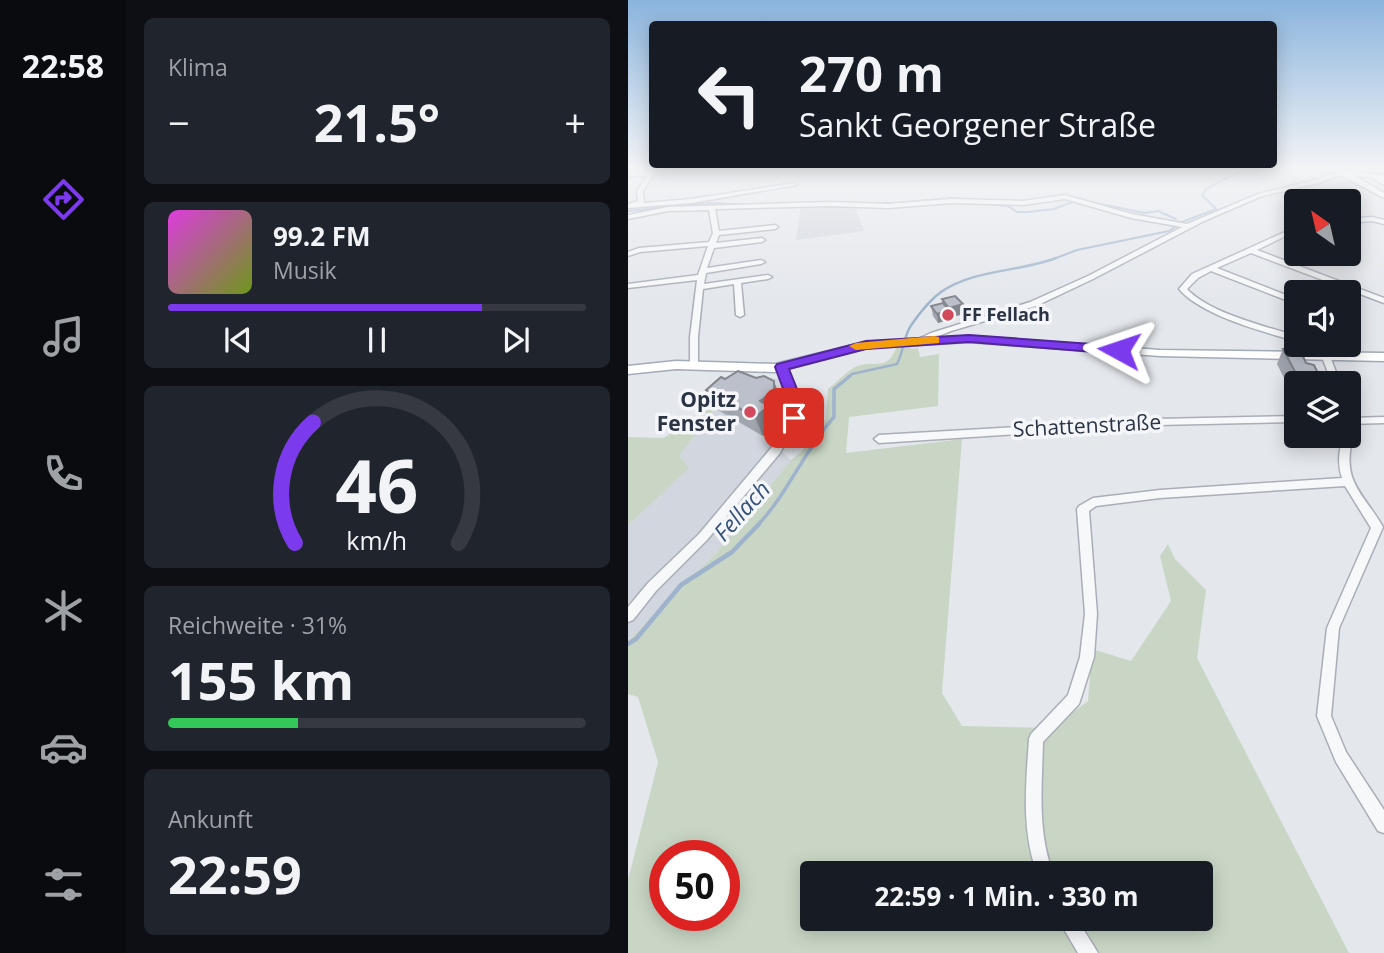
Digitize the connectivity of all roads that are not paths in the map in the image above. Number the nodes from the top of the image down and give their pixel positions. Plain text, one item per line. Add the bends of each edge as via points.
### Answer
1 (713, 211) edge
2 (1113, 211) edge
3 (1219, 211) edge
4 (1361, 220) edge
5 (1384, 222) edge
6 (1181, 226) junction
7 (775, 227) dead end
8 (716, 233) junction
9 (1284, 235) edge
10 (762, 240) dead end
11 (712, 245) junction
12 (1253, 251) junction
13 (628, 254) edge
14 (761, 262) dead end
15 (1212, 269) junction
16 (703, 274) junction
17 (768, 278) dead end
18 (738, 282) junction
19 (628, 286) edge
20 (702, 288) junction
21 (1284, 297) edge
22 (1384, 301) edge
23 (740, 315) dead end
24 (1284, 335) edge
25 (918, 341) junction
26 (1284, 355) edge
27 (1355, 357) edge
28 (1384, 358) edge
29 (694, 366) junction
30 (781, 367) junction
31 (628, 370) edge
32 (1284, 419) edge
33 (1361, 419) edge
34 (1384, 420) edge
35 (879, 439) dead end
36 (1344, 448) edge
37 (1346, 482) junction
38 (1381, 528) edge
39 (628, 616) edge
40 (1384, 825) edge
41 (1040, 861) edge
42 (1075, 931) edge
43 (1089, 953) edge

1 - 8 street
2 - 6 street
3 - 6 street
4 - 5 street
6 - 25 street via 1031,305
7 - 8 street
8 - 11 street
9 - 12 street
10 - 11 street
11 - 13 street
11 - 16 street
12 - 15 street
12 - 22 street
14 - 16 street
15 - 21 street
15 - 24 street via 1188,280 1183,292 1212,310
16 - 19 street
16 - 20 street
17 - 18 street
18 - 20 street
18 - 23 street
20 - 29 street
25 - 26 main road via 986,339 1160,353
25 - 30 main road via 866,345
27 - 28 main road
29 - 30 main road
29 - 31 main road
30 - 39 street via 792,394 794,418 776,450
32 - 35 street, Schattenstraße
33 - 34 street
36 - 37 street
37 - 38 street
37 - 41 street via 1160,494 1093,502 1083,509 1091,614 1087,657 1074,699 1036,739 1035,816
38 - 40 street via 1333,628 1324,716 1341,757
42 - 43 street

